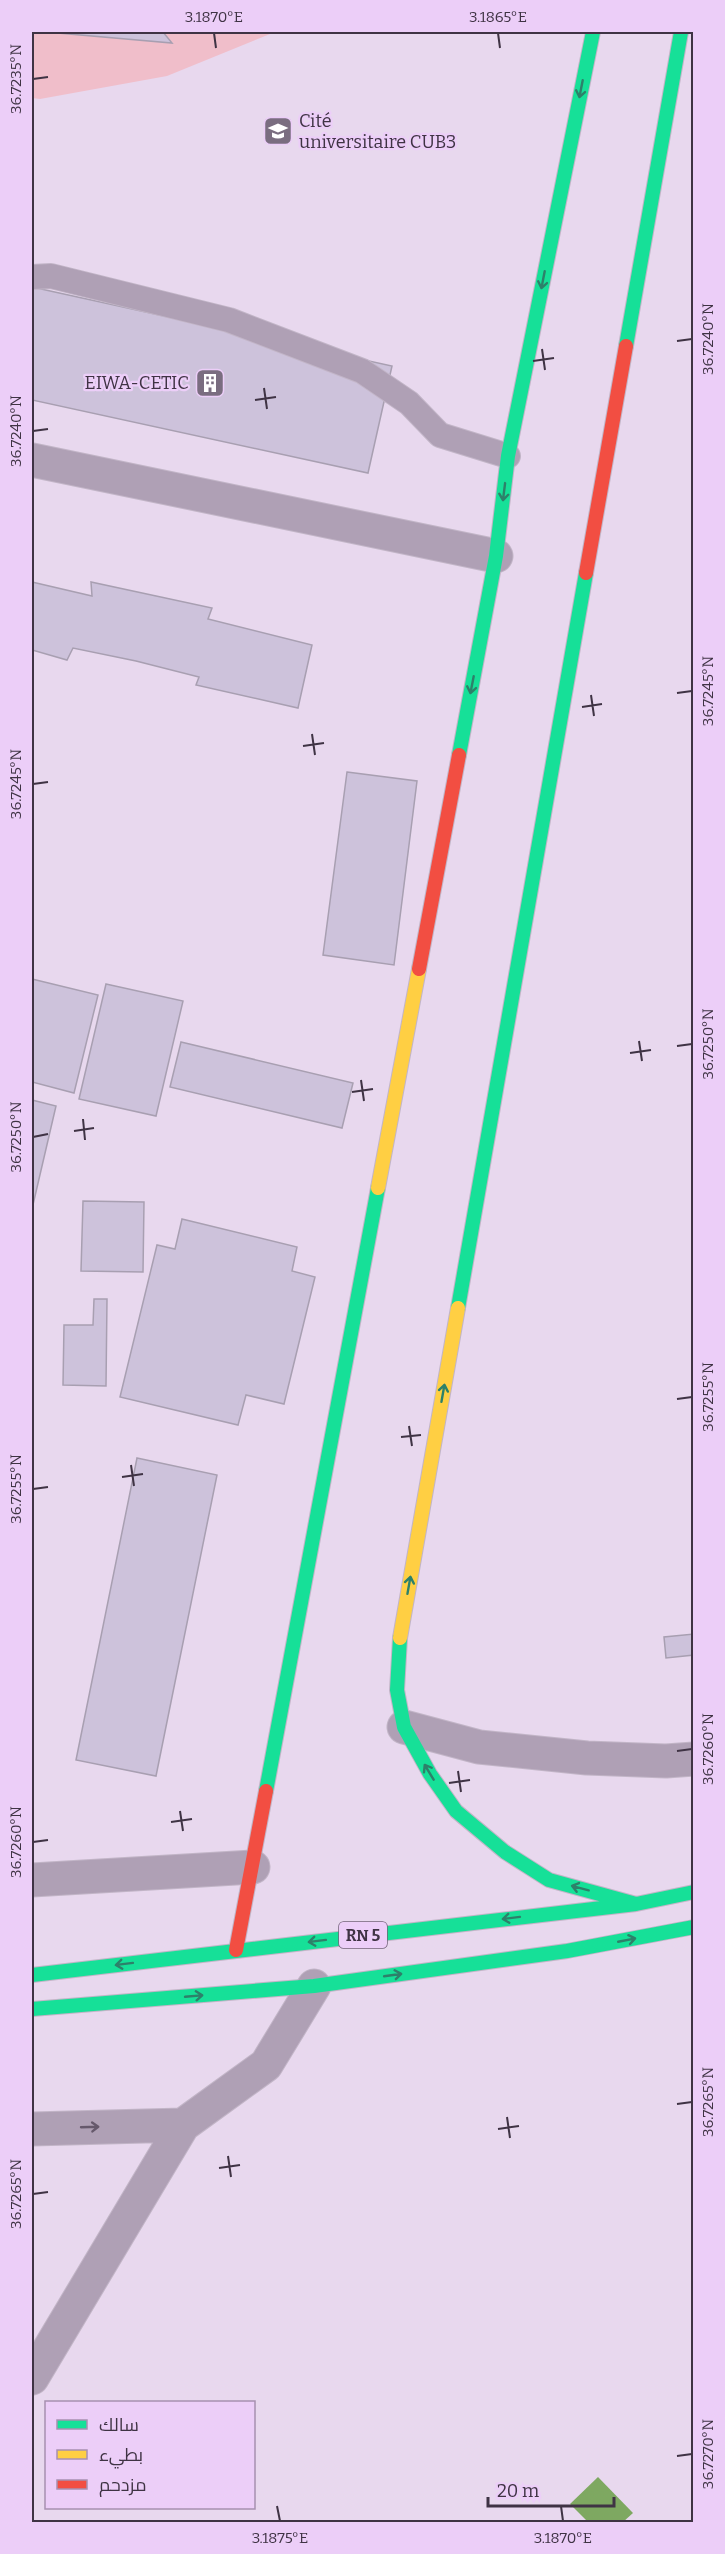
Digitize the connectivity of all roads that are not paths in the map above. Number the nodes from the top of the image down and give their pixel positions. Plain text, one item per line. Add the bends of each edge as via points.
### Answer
1 (593, 32) edge
2 (681, 32) edge
3 (32, 277) edge
4 (508, 456) junction
5 (32, 460) edge
6 (496, 556) junction
7 (404, 1727) junction
8 (693, 1759) edge
9 (253, 1867) junction
10 (32, 1880) edge
11 (693, 1892) edge
12 (636, 1904) junction
13 (693, 1927) edge
14 (236, 1950) junction
15 (32, 1975) edge
16 (314, 1986) junction
17 (32, 2009) edge
18 (183, 2125) junction
19 (32, 2129) edge
20 (46, 2328) edge
21 (32, 2378) edge

1 -> 4 main road
7 -> 2 main road via 397,1690 400,1640
3 - 4 lane via 51,276 229,320 362,371 409,403 440,435
4 -> 6 main road
5 - 6 street
6 -> 9 main road
7 - 8 street via 478,1747 587,1758
12 -> 7 main road via 549,1880 505,1852 456,1810 429,1774
9 - 10 street
9 - 14 main road
11 - 12 main road, RN 5
12 -> 14 main road, RN 5
16 -> 13 main road via 567,1951
14 -> 15 main road, RN 5
17 -> 16 main road
16 - 18 street via 266,2065
19 -> 18 street
18 - 20 street
20 - 21 street

